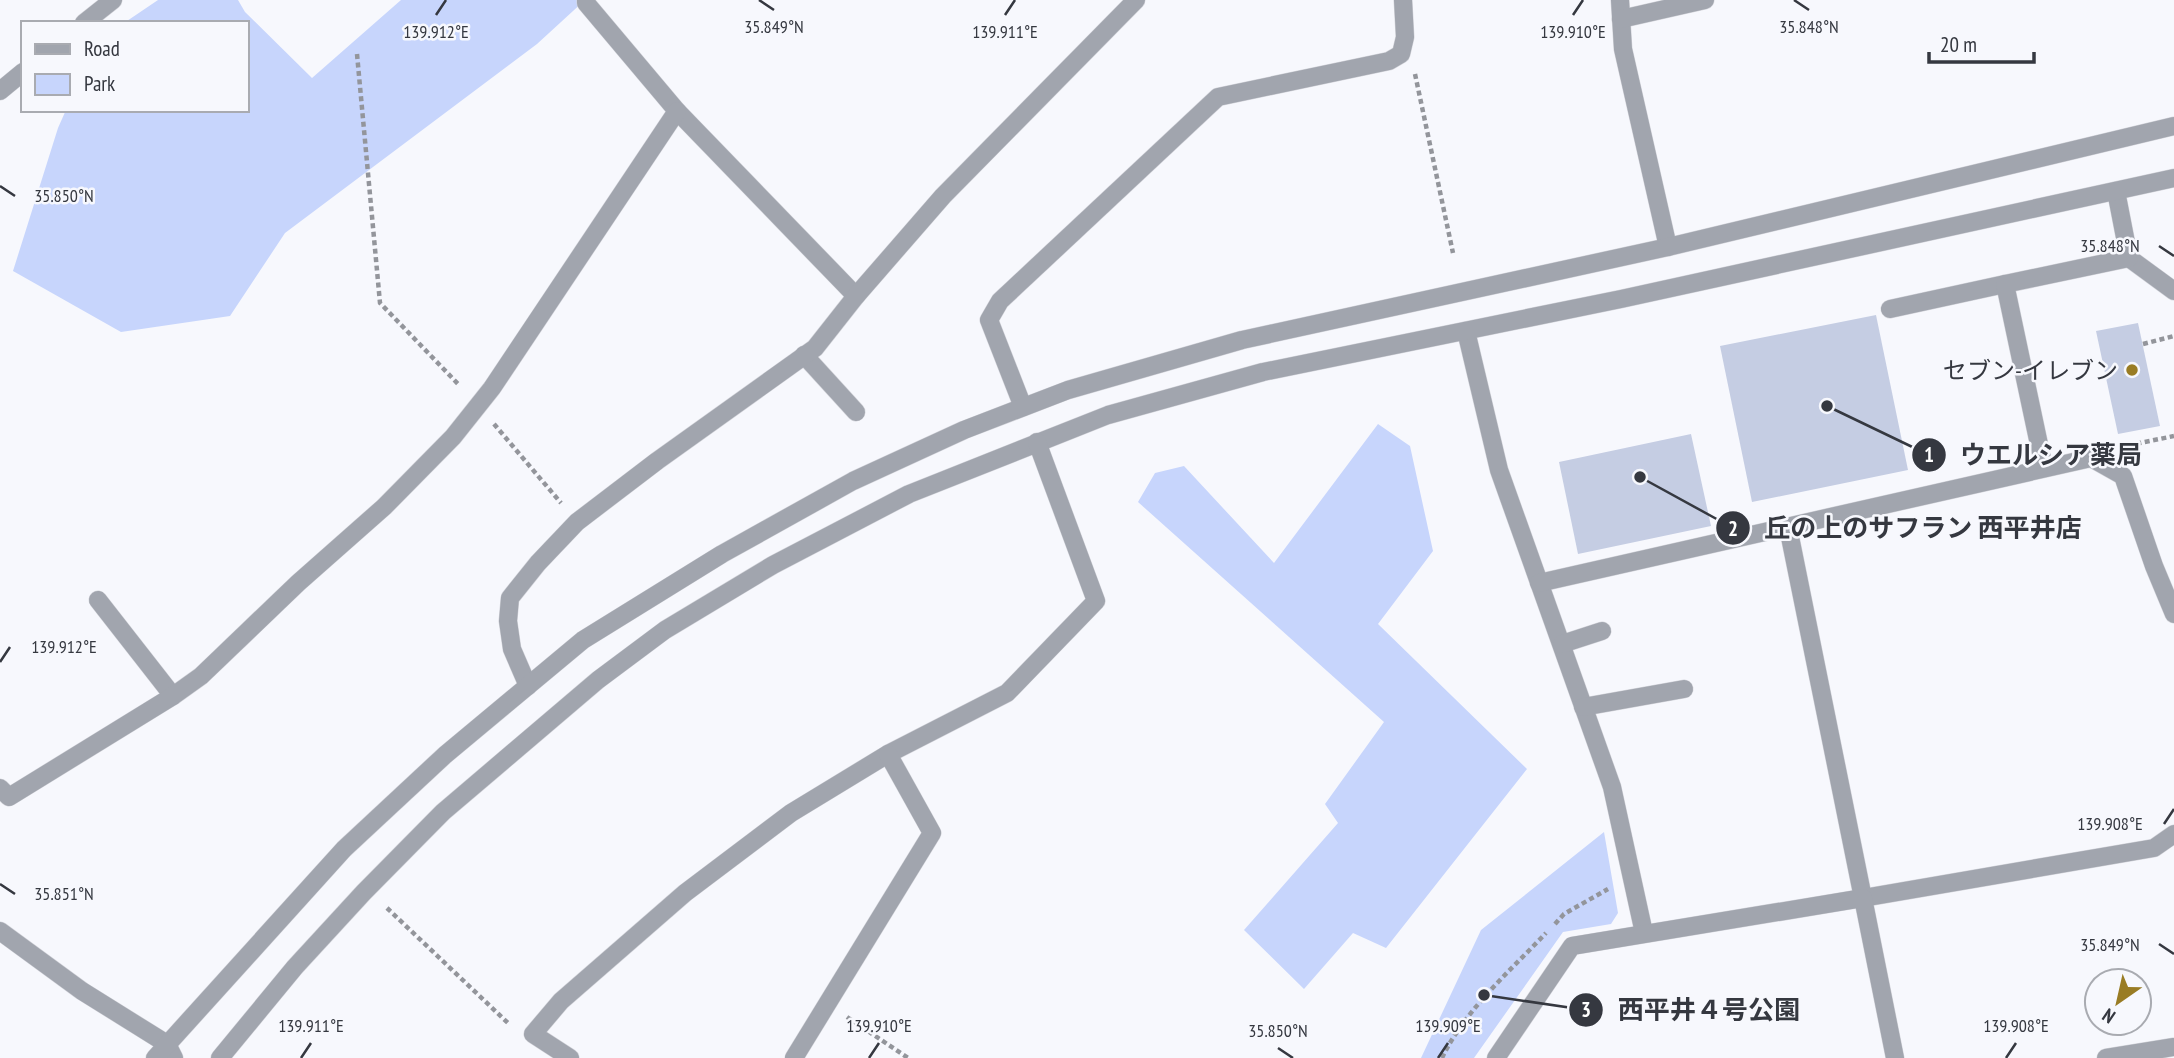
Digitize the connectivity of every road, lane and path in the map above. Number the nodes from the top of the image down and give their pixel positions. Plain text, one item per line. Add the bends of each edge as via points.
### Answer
1 (113, 0) edge
2 (586, 0) edge
3 (1403, 0) edge
4 (1620, 0) edge
5 (1705, 0) edge
6 (1134, 1) edge
7 (1621, 19) junction
8 (87, 21) edge
9 (357, 54) dead end
10 (1401, 54) junction
11 (21, 74) edge
12 (0, 91) edge
13 (677, 111) junction
14 (2174, 126) edge
15 (2174, 178) edge
16 (2116, 191) junction
17 (1668, 247) junction
18 (1453, 253) dead end
19 (2129, 258) junction
20 (2005, 284) junction
21 (2174, 290) edge
22 (856, 296) junction
23 (1890, 309) dead end
24 (1466, 331) junction
25 (2174, 336) edge
26 (2143, 344) dead end
27 (804, 355) junction
28 (479, 405) junction
29 (1023, 408) junction
30 (856, 412) dead end
31 (2174, 436) edge
32 (1037, 442) junction
33 (2107, 467) junction
34 (2044, 468) junction
35 (577, 522) junction
36 (1788, 527) junction
37 (1539, 583) junction
38 (98, 600) dead end
39 (2174, 614) edge
40 (1602, 631) dead end
41 (1562, 644) junction
42 (528, 686) junction
43 (1684, 689) dead end
44 (173, 696) junction
45 (1583, 707) junction
46 (888, 754) junction
47 (0, 788) edge
48 (2174, 834) edge
49 (1863, 898) junction
50 (387, 908) dead end
51 (0, 931) edge
52 (1644, 933) junction
53 (828, 1004) junction
54 (533, 1034) junction
55 (1450, 1042) dead end
56 (2174, 1047) edge
57 (170, 1051) edge
58 (155, 1058) edge
59 (220, 1058) edge
60 (570, 1058) edge
61 (794, 1058) edge
62 (908, 1058) edge
63 (1442, 1058) edge
64 (1496, 1058) edge
65 (1895, 1058) edge
66 (2106, 1058) edge

1 - 8 street
2 - 13 street
3 - 10 street
4 - 7 street
5 - 7 street
6 - 22 street via 943,196
7 - 17 street via 1623,49
9 - 28 path via 380,303
10 - 18 path via 1415,73
10 - 29 street via 1389,61 1218,97 1208,106 1000,301 989,320
11 - 12 street
13 - 22 street
13 - 28 street
14 - 17 street
15 - 16 street
16 - 19 street
16 - 24 street
17 - 29 street via 1242,340 1068,390
19 - 20 street
19 - 21 street
20 - 23 street
20 - 34 street
22 - 27 street via 815,348
24 - 32 street via 1263,372 1108,415
24 - 37 street via 1499,470
25 - 26 path
27 - 30 street
27 - 35 street
28 - 35 path
28 - 44 street via 384,507 201,676
29 - 42 street via 853,481 722,554 583,640
31 - 33 path via 2135,444
32 - 46 street via 1096,601 1007,693
32 - 59 street via 909,494 773,565 665,630 598,680 443,812 312,948
33 - 34 street via 2091,457
33 - 39 street via 2123,476
34 - 36 street
35 - 42 street via 510,598 512,649
36 - 37 street
36 - 49 street
37 - 41 street
38 - 44 street
40 - 41 street
41 - 45 street
42 - 57 street via 344,849
43 - 45 street
44 - 47 street via 9,797
45 - 52 street via 1612,787
46 - 53 street via 932,833
46 - 54 street via 791,813 685,893 561,1001
48 - 49 street via 2154,849
49 - 52 street
49 - 65 street
50 - 54 path via 509,1024
51 - 57 street
52 - 64 street via 1572,946
53 - 61 street
53 - 62 path
54 - 60 street
55 - 63 path
56 - 66 street
57 - 58 street

